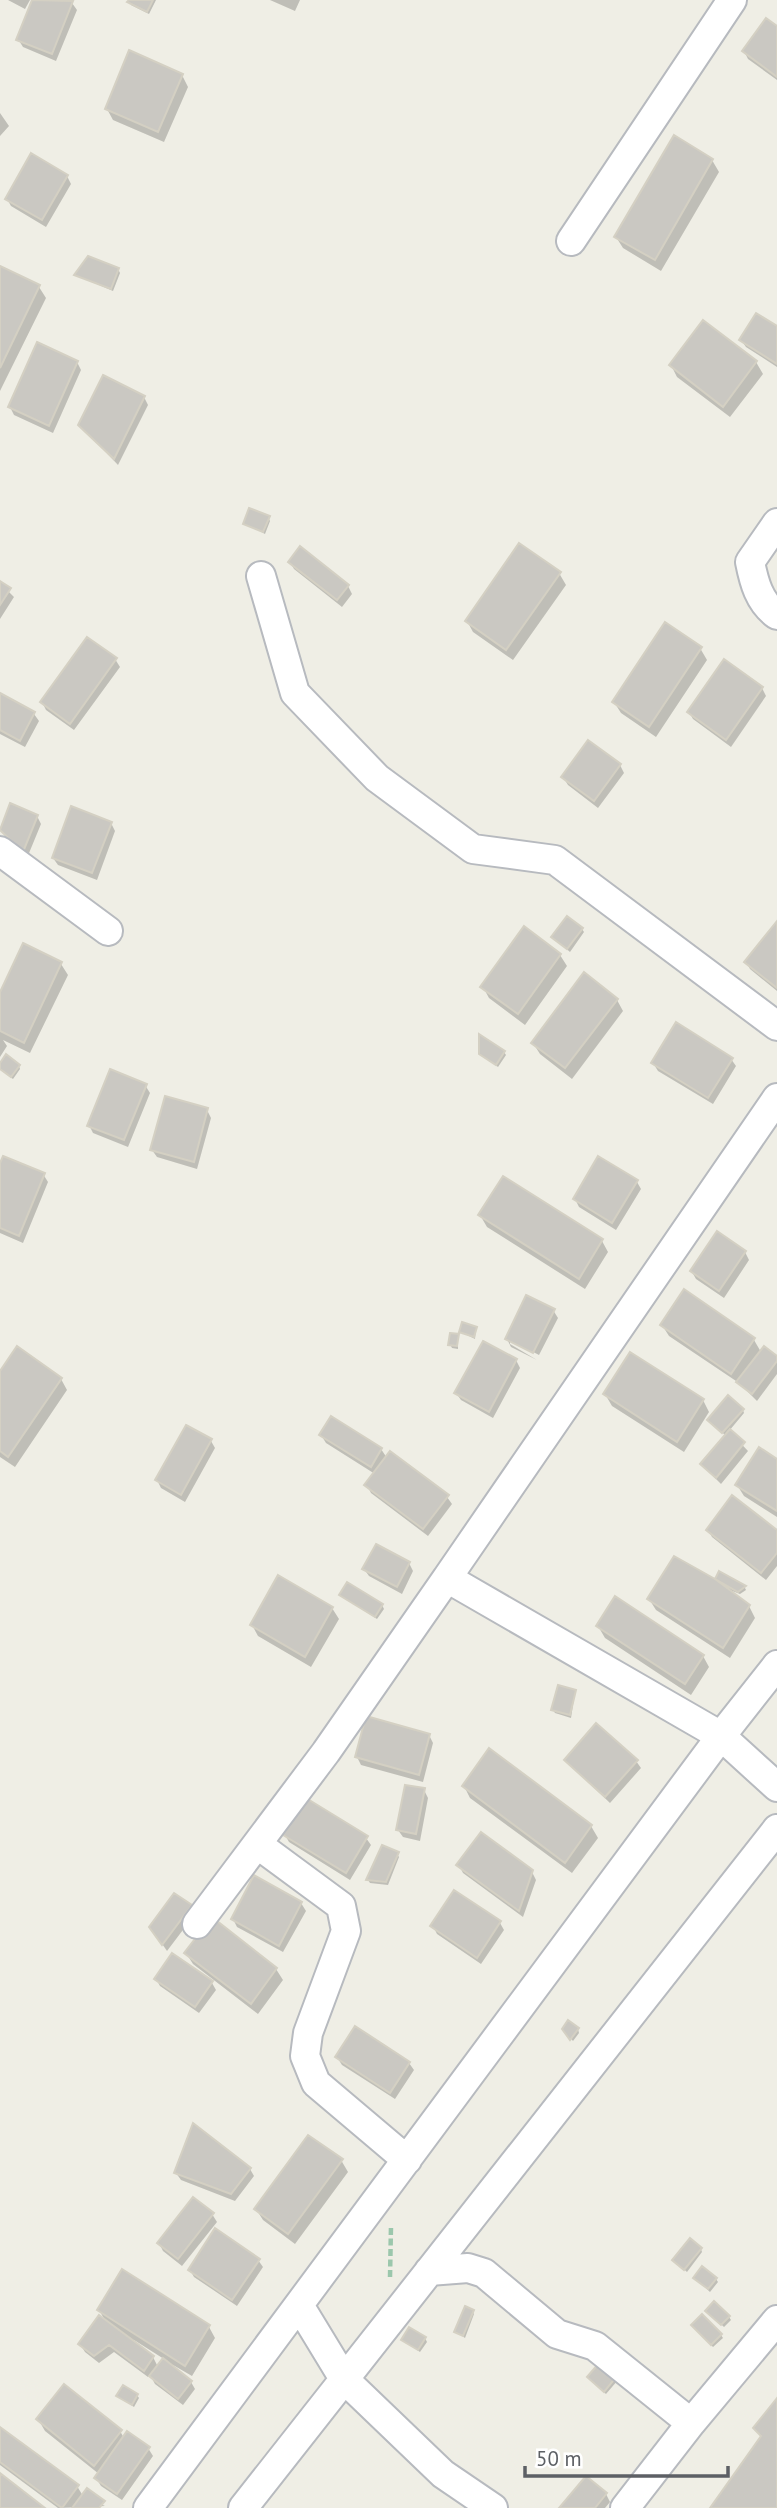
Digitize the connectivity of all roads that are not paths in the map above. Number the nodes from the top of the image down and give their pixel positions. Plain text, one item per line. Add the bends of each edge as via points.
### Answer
1 (732, 0) edge
2 (571, 241) dead end
3 (777, 523) edge
4 (261, 576) dead end
5 (777, 615) edge
6 (0, 851) edge
7 (108, 931) dead end
8 (777, 1026) edge
9 (777, 1098) edge
10 (447, 1578) junction
11 (777, 1665) edge
12 (721, 1736) junction
13 (777, 1787) edge
14 (777, 1829) edge
15 (257, 1844) junction
16 (197, 1924) dead end
17 (407, 2160) junction
18 (429, 2271) junction
19 (299, 2305) junction
20 (777, 2320) edge
21 (344, 2379) junction
22 (691, 2423) junction
23 (148, 2508) edge
24 (243, 2508) edge
25 (493, 2508) edge
26 (625, 2508) edge

1 - 2 street
3 - 5 street via 750,562 755,586
4 - 8 street via 295,693 377,778 473,849 555,860
6 - 7 street
9 - 10 street
10 - 12 street
10 - 15 street
11 - 12 street
12 - 13 street
12 - 17 street
14 - 18 street
15 - 16 street
15 - 17 street via 341,1906 346,1931 304,2056 316,2083
17 - 19 street
18 - 21 street
18 - 22 street via 468,2268 484,2273 556,2334 596,2346
19 - 21 street
19 - 23 street
20 - 22 street
21 - 24 street
21 - 25 street via 443,2474
22 - 26 street

